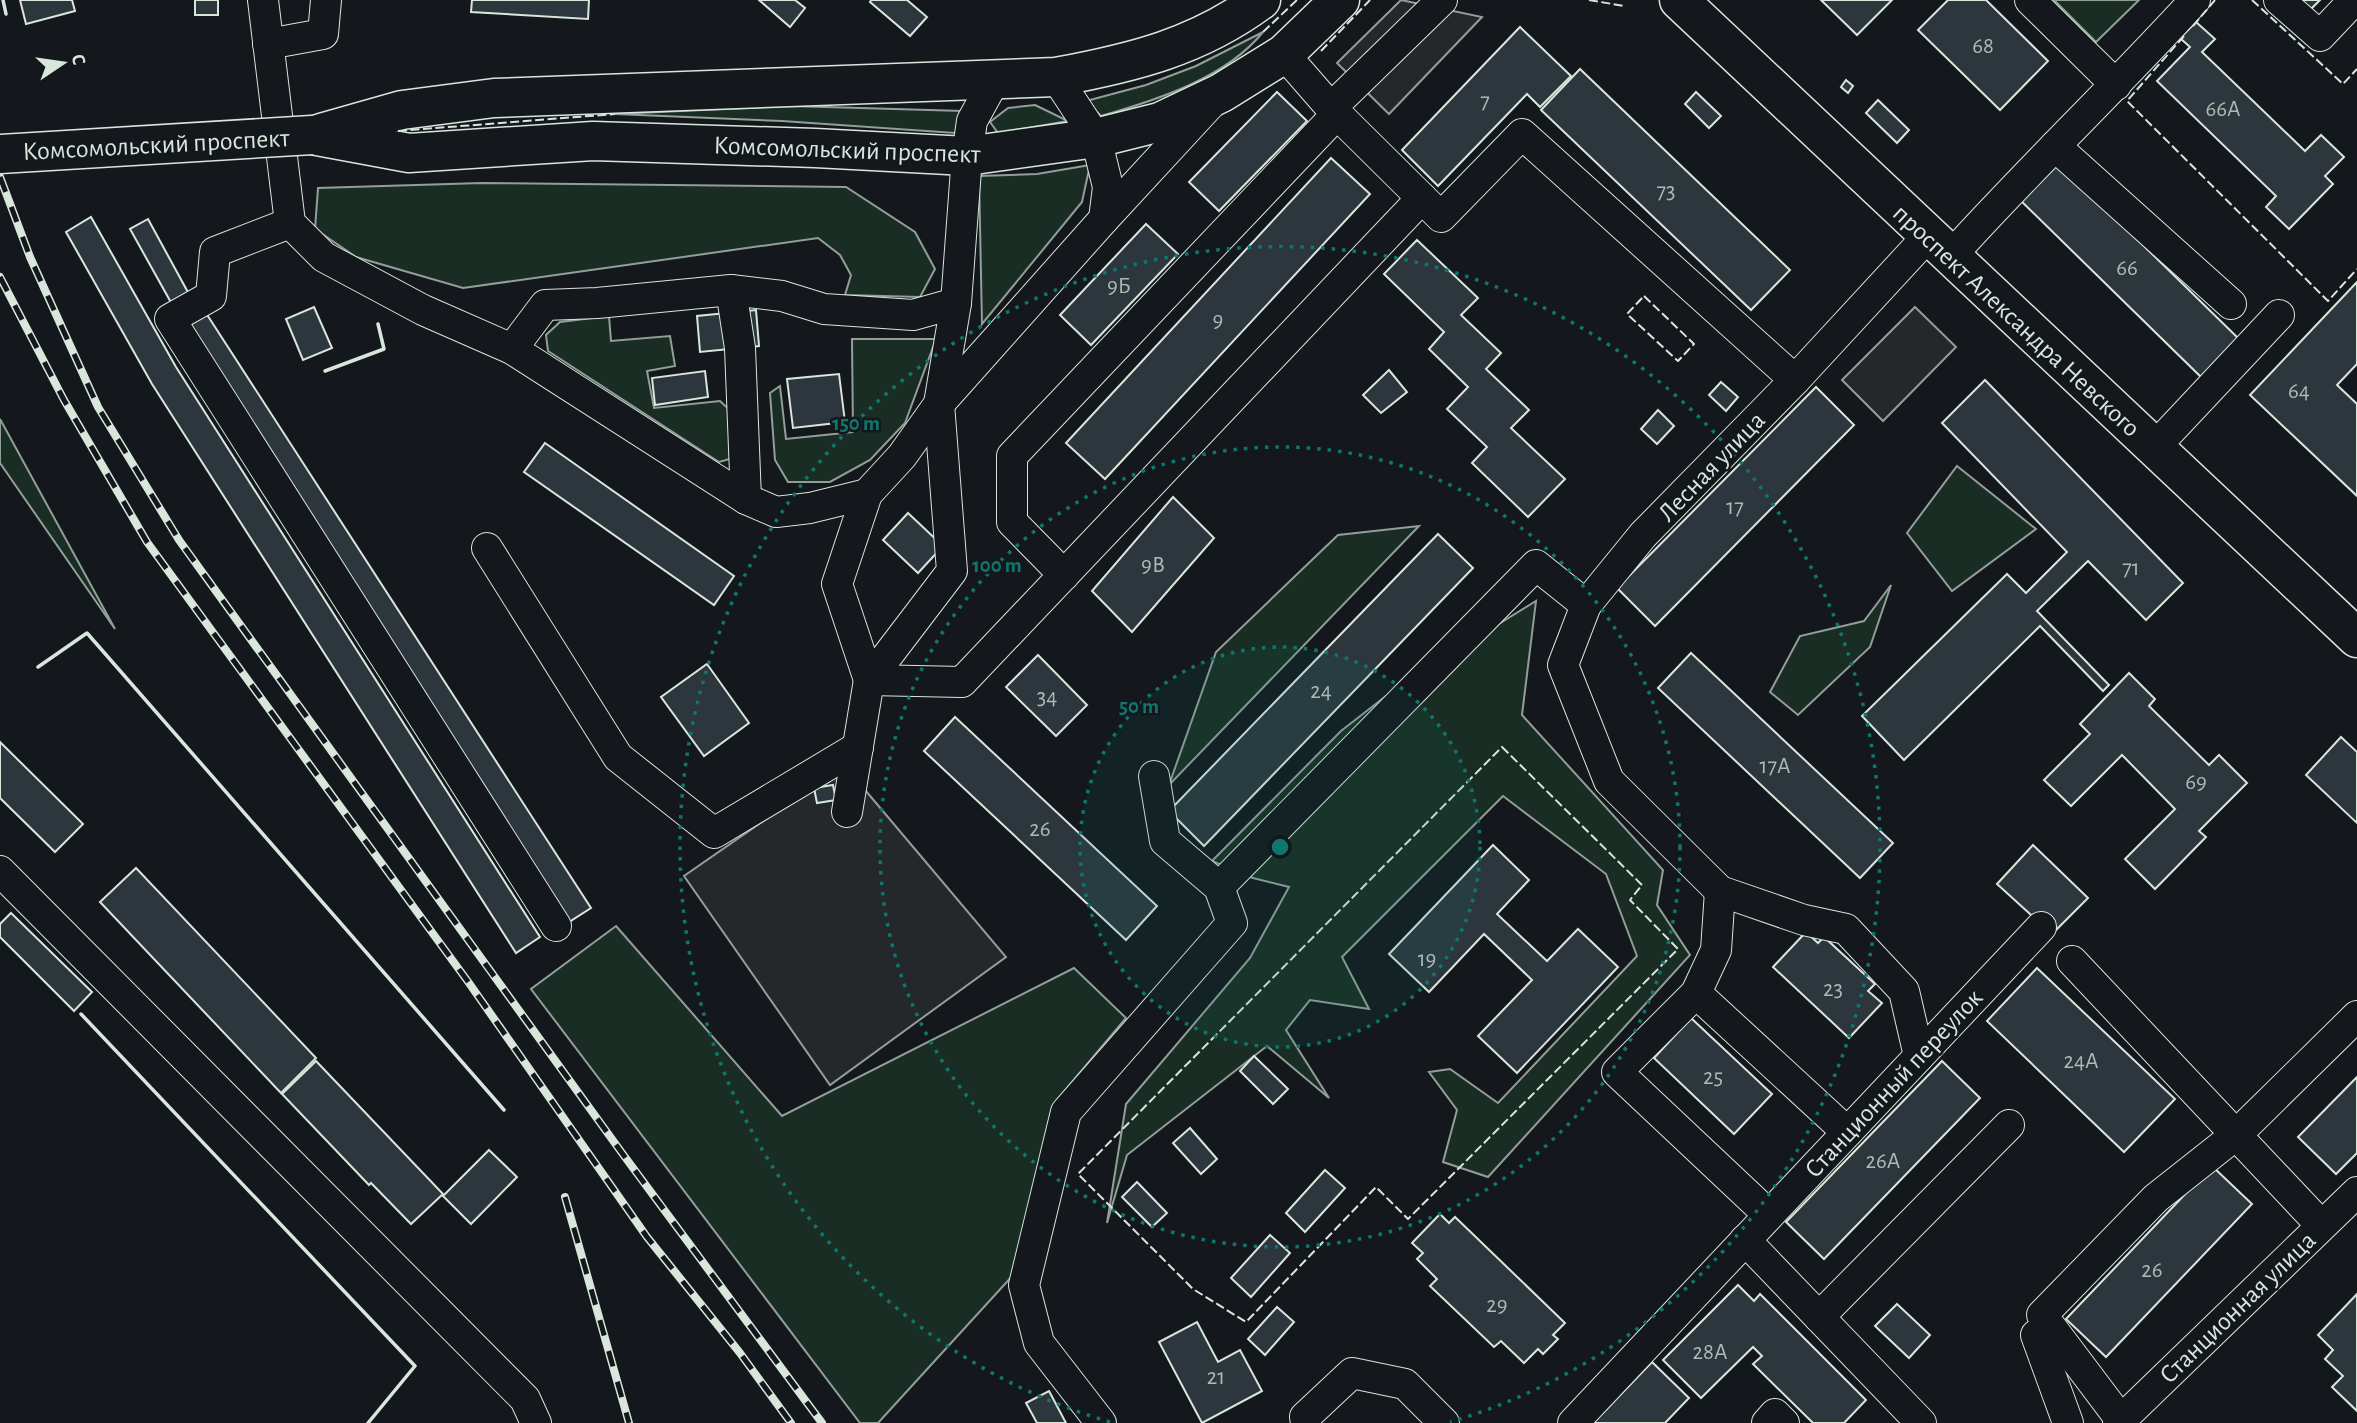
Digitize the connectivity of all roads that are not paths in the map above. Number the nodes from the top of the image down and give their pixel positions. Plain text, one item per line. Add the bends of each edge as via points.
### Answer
1 (263, 0) edge
2 (326, 0) edge
3 (1261, 0) edge
4 (1340, 0) edge
5 (1441, 0) edge
6 (1679, 0) edge
7 (2030, 0) edge
8 (2195, 0) edge
9 (2279, 0) edge
10 (2354, 0) edge
11 (268, 44) junction
12 (1284, 54) junction
13 (1056, 77) junction
14 (994, 81) junction
15 (2116, 86) junction
16 (1221, 93) junction
17 (1334, 111) junction
18 (312, 135) junction
19 (1096, 138) junction
20 (2056, 146) junction
21 (0, 153) edge
22 (967, 156) junction
23 (1422, 198) junction
24 (1104, 219) junction
25 (290, 223) junction
26 (1939, 247) junction
27 (731, 290) junction
28 (956, 303) junction
29 (2231, 304) dead end
30 (2279, 315) dead end
31 (512, 349) junction
32 (1796, 380) junction
33 (939, 404) junction
34 (2154, 448) junction
35 (867, 495) junction
36 (746, 499) junction
37 (487, 548) dead end
38 (1064, 575) junction
39 (1586, 605) junction
40 (2357, 638) edge
41 (869, 680) junction
42 (858, 747) junction
43 (1154, 776) dead end
44 (847, 813) dead end
45 (0, 871) edge
46 (1219, 887) junction
47 (1720, 891) junction
48 (556, 926) dead end
49 (2041, 927) dead end
50 (2072, 961) dead end
51 (1696, 993) junction
52 (2357, 1016) edge
53 (1919, 1056) junction
54 (2009, 1125) dead end
55 (1847, 1132) junction
56 (2237, 1134) junction
57 (2357, 1192) edge
58 (1769, 1216) junction
59 (2321, 1225) junction
60 (1745, 1240) junction
61 (1819, 1318) junction
62 (2036, 1335) dead end
63 (2119, 1422) edge
64 (536, 1423) edge
65 (1101, 1423) edge
66 (1306, 1423) edge
67 (1444, 1423) edge
68 (1573, 1423) edge
69 (1767, 1423) edge
70 (1784, 1423) edge
71 (1921, 1423) edge
72 (2068, 1423) edge

1 - 11 street
2 - 11 street via 323,34
3 - 13 main road, Комсомольский проспект via 1220,28 1168,51
4 - 12 main road, Комсомольский проспект
5 - 17 street
6 - 26 main road, проспект Александра Невского
7 - 15 street
8 - 15 street, Лесная улица
9 - 10 street via 2320,36
11 - 25 street
12 - 16 main road, Комсомольский проспект
12 - 17 street
13 - 14 main road, Комсомольский проспект
13 - 19 street
14 - 18 main road, Комсомольский проспект via 494,98 402,110
14 - 22 street via 972,121
15 - 20 street, Лесная улица
16 - 19 main road, Комсомольский проспект via 1160,122
16 - 24 street
17 - 23 street
17 - 38 street via 1012,456 1012,522
18 - 21 main road, Комсомольский проспект, bridge
18 - 22 main road, Комсомольский проспект via 409,153 593,141
19 - 22 main road, Комсомольский проспект
19 - 24 street via 1108,187
20 - 26 street, Лесная улица via 1995,207
20 - 29 street
22 - 28 street
23 - 32 street via 1441,217 1522,134
23 - 38 street
24 - 33 street
25 - 31 street via 324,257 423,310
25 - 48 street via 215,252 211,296 170,319
26 - 32 street, Лесная улица
26 - 34 main road, проспект Александра Невского
27 - 28 street via 782,296 824,309 913,315
27 - 31 street via 545,304
27 - 36 street via 740,348
28 - 33 street
30 - 34 street
31 - 36 street
32 - 39 street, Лесная улица via 1643,535
33 - 35 street
33 - 41 street via 952,571
34 - 40 main road, проспект Александра Невского
35 - 36 street via 776,512
35 - 41 street via 837,584
37 - 42 street via 618,757 714,833
38 - 41 street via 962,682
39 - 46 street via 1535,565
39 - 47 street, Лесная улица via 1563,665 1609,782
41 - 42 street
42 - 44 street
43 - 46 street via 1165,841
45 - 64 street via 525,1399
46 - 65 street via 1232,923 1066,1112 1024,1285 1039,1343
47 - 51 street via 1716,950
47 - 53 street via 1804,920 1846,929 1904,991
49 - 53 street, Станционный переулок
50 - 56 street
51 - 55 street
51 - 58 street via 1617,1072
52 - 56 street
53 - 55 street, Станционный переулок
54 - 61 street
55 - 58 street, Станционный переулок
56 - 59 street
56 - 63 street via 2156,1198 2042,1315
57 - 59 street, Станционная улица
58 - 60 street, Станционный переулок
59 - 63 street, Станционная улица
60 - 61 street
60 - 68 street, Станционный переулок
61 - 71 street
62 - 72 street
66 - 67 street via 1305,1417 1352,1373 1405,1384
69 - 70 street via 1776,1414

